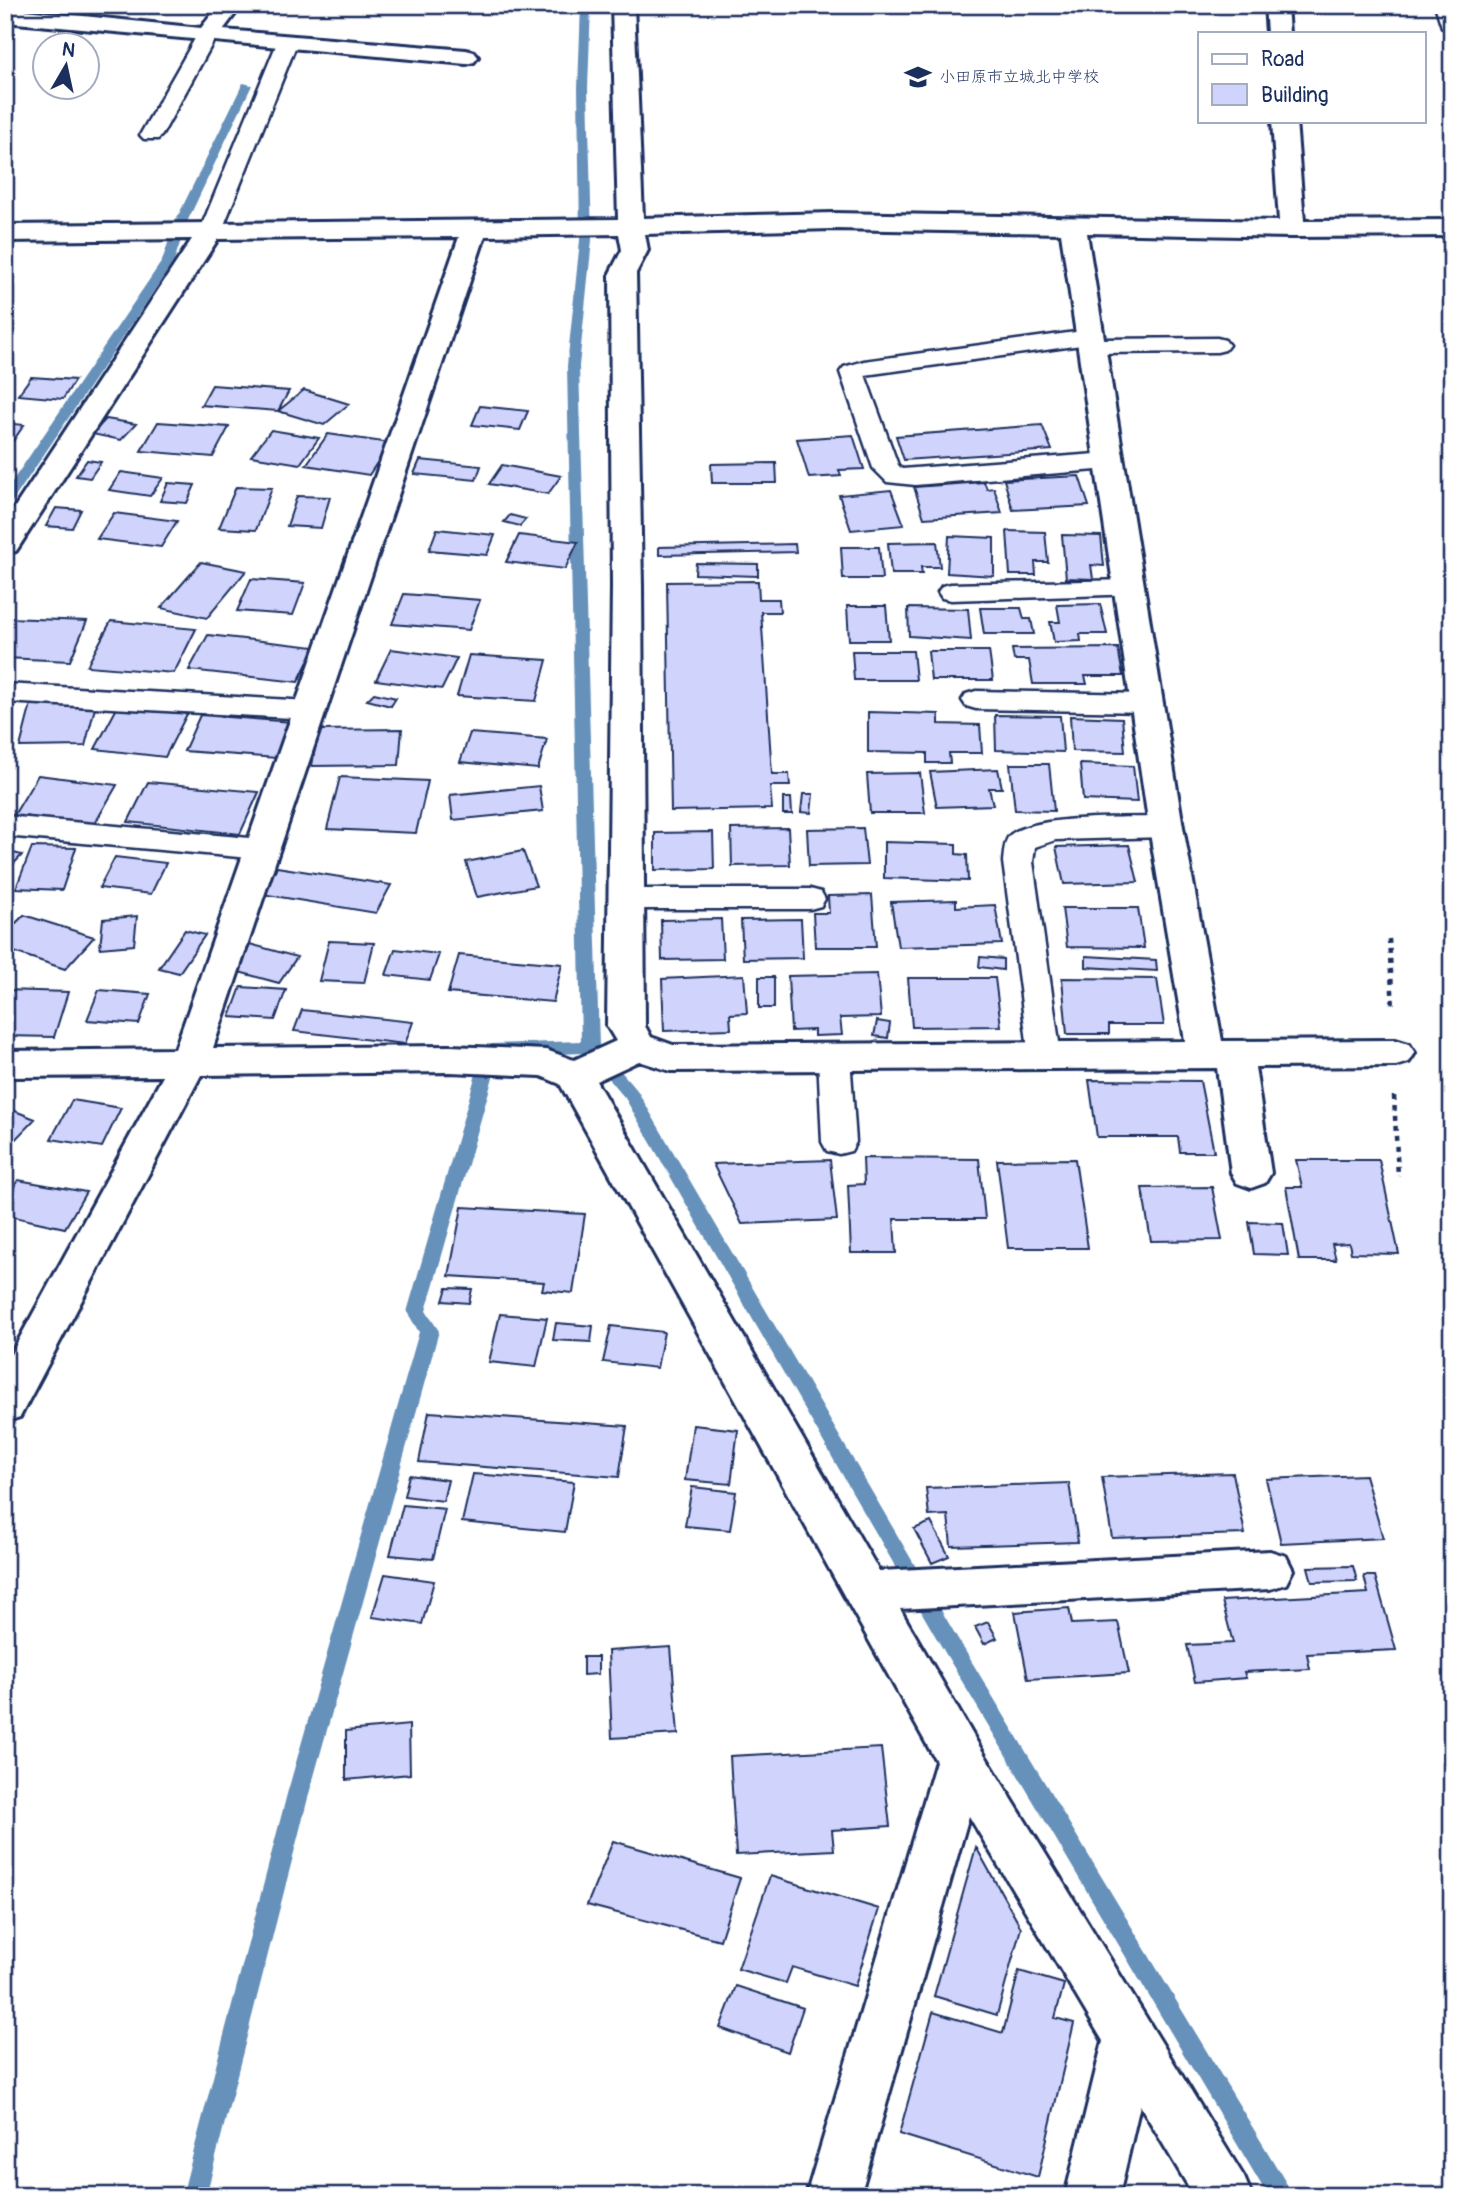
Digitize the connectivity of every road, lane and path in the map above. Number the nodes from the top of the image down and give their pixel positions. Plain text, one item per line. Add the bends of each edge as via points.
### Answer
1 (230, 5) edge
2 (623, 5) edge
3 (1276, 5) edge
4 (1445, 5) edge
5 (5, 15) edge
6 (1452, 27) edge
7 (1278, 32) edge
8 (207, 35) junction
9 (287, 43) junction
10 (466, 57) dead end
11 (1284, 122) edge
12 (151, 135) dead end
13 (1073, 225) junction
14 (631, 226) junction
15 (1452, 228) edge
16 (475, 229) junction
17 (1292, 229) junction
18 (211, 230) junction
19 (5, 233) edge
20 (1091, 342) junction
21 (1217, 345) dead end
22 (1109, 461) junction
23 (5, 545) edge
24 (1130, 588) junction
25 (951, 592) dead end
26 (5, 693) edge
27 (976, 700) dead end
28 (1147, 703) junction
29 (310, 710) junction
30 (5, 826) edge
31 (1166, 827) junction
32 (261, 849) junction
33 (627, 899) junction
34 (810, 899) dead end
35 (1389, 939) dead end
36 (636, 1047) junction
37 (1396, 1053) junction
38 (1222, 1054) junction
39 (1045, 1056) junction
40 (834, 1057) junction
41 (188, 1063) junction
42 (5, 1064) edge
43 (575, 1074) junction
44 (839, 1142) dead end
45 (1251, 1173) dead end
46 (1398, 1175) dead end
47 (5, 1405) edge
48 (1270, 1570) dead end
49 (868, 1591) junction
50 (961, 1759) junction
51 (1130, 2036) junction
52 (833, 2196) edge
53 (1092, 2196) edge
54 (1225, 2196) edge

1 - 8 street
2 - 14 street
3 - 7 street
4 - 6 lane
5 - 8 street
8 - 9 street
8 - 12 lane
9 - 10 street
9 - 18 lane
11 - 17 street
13 - 14 street via 833,221
13 - 17 street
13 - 20 street
14 - 16 street
14 - 33 street via 635,250 623,273
15 - 17 street
16 - 18 street
16 - 29 street
18 - 19 street
18 - 23 street
20 - 21 lane
20 - 22 street
20 - 22 lane via 852,372 886,468 896,477
22 - 24 street
24 - 25 lane
24 - 28 street
26 - 29 lane
27 - 28 lane
28 - 31 street
29 - 32 street
30 - 32 lane
31 - 38 street
31 - 39 lane via 1053,830 1021,841 1018,862
32 - 41 street
33 - 34 lane
33 - 36 street via 626,1026
35 - 37 path
36 - 40 street via 670,1058
36 - 43 street
37 - 38 street
37 - 46 path via 1392,1061
38 - 39 street
38 - 45 street via 1235,1072
39 - 40 street
40 - 44 lane
41 - 42 street
41 - 43 street via 450,1059 546,1063
41 - 47 street
43 - 49 street
48 - 49 street
49 - 50 street
50 - 51 street
50 - 52 street
51 - 53 street
51 - 54 street

